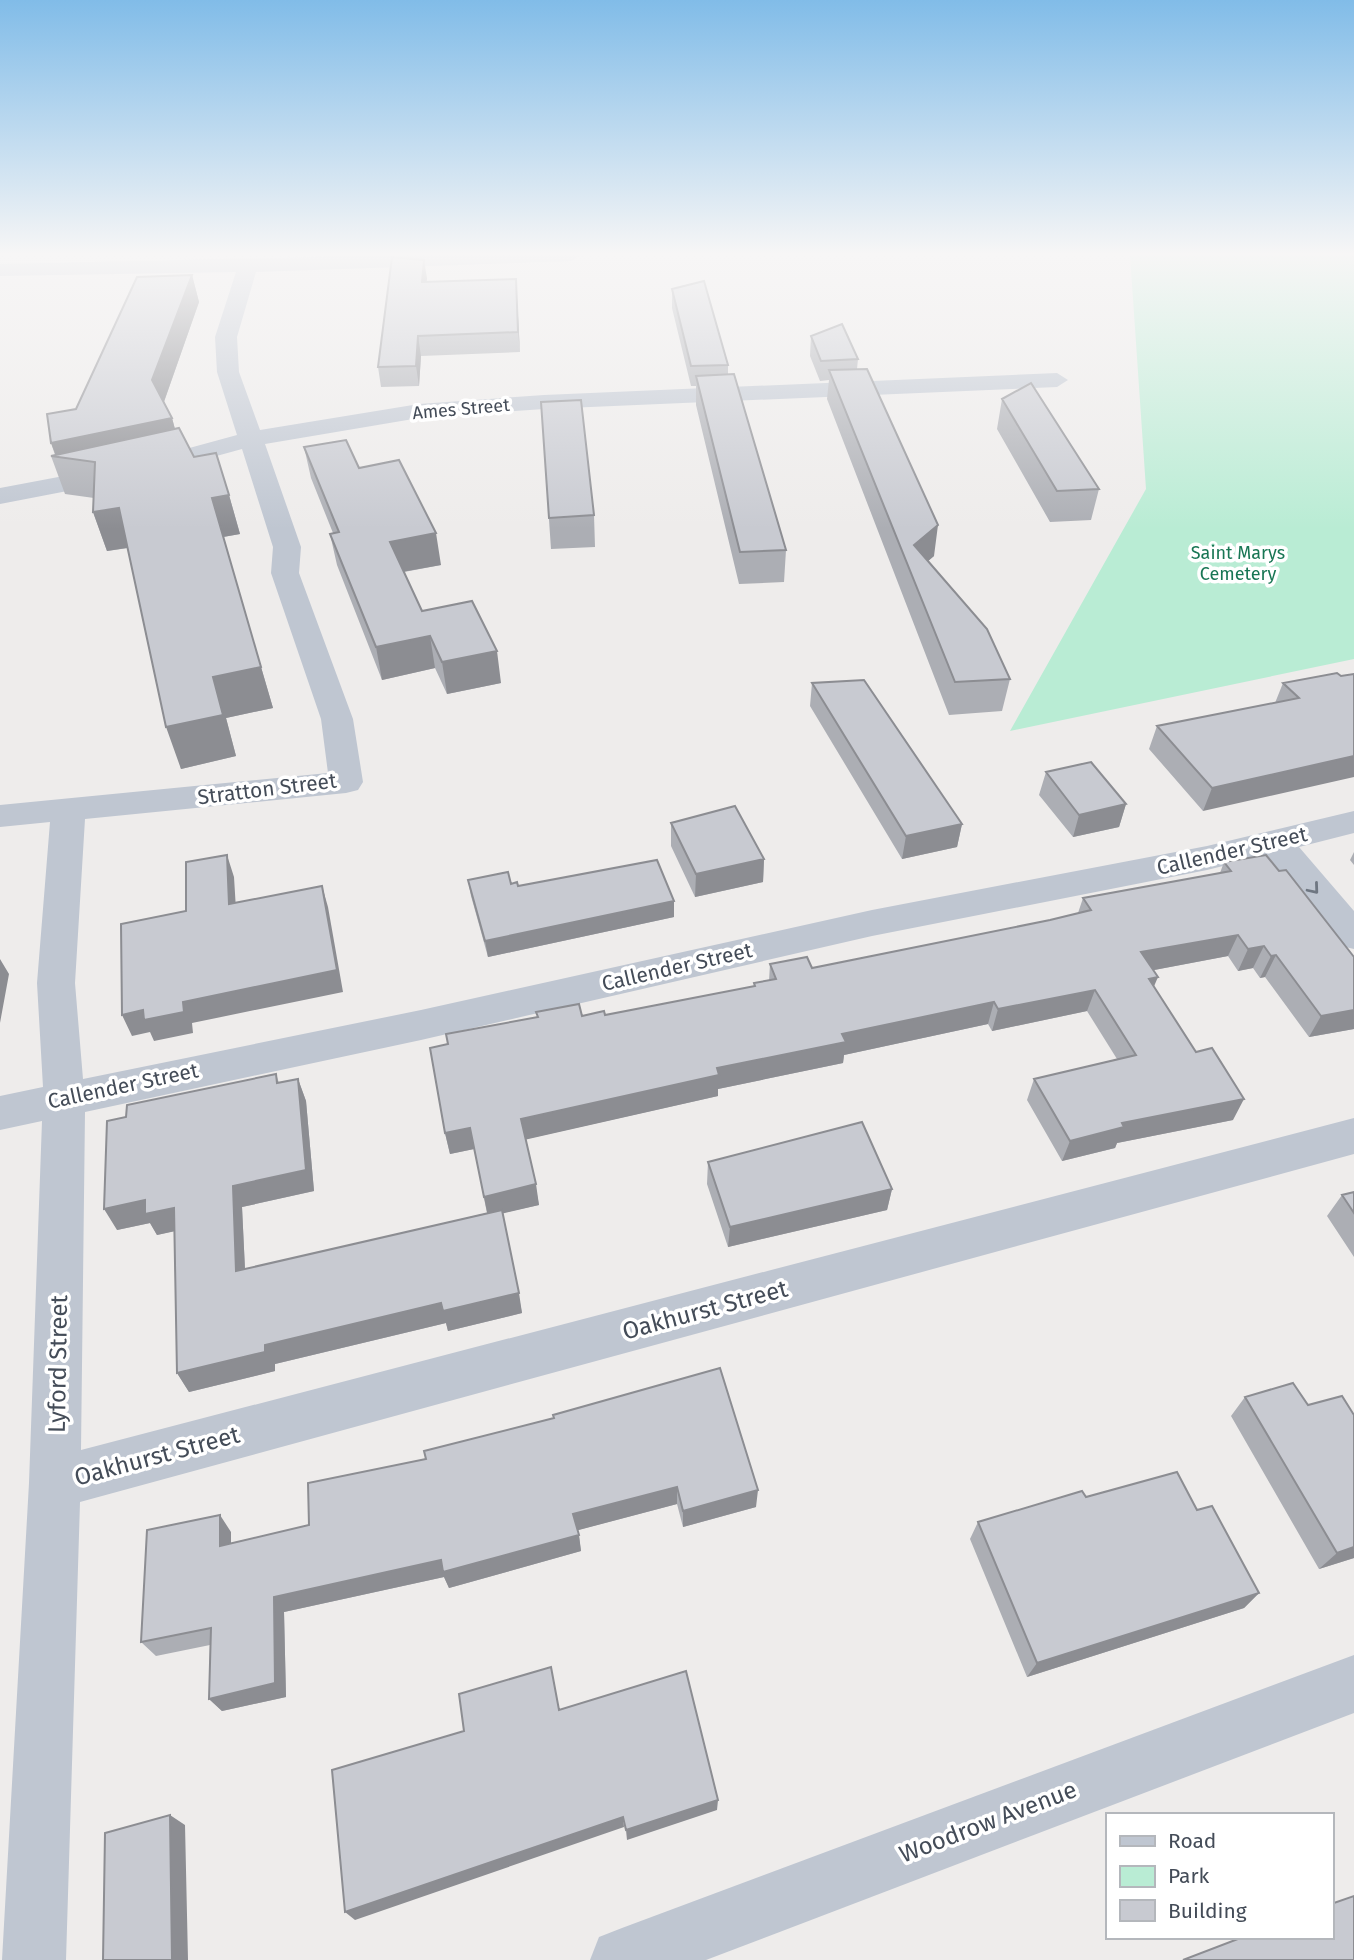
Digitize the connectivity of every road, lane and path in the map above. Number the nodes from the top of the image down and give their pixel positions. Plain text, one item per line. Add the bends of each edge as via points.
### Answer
1 (227, 346) edge
2 (1057, 380) dead end
3 (252, 439) junction
4 (0, 496) edge
5 (68, 811) junction
6 (0, 816) edge
7 (1354, 822) edge
8 (1275, 842) junction
9 (1354, 936) edge
10 (64, 1097) junction
11 (0, 1113) edge
12 (1354, 1136) edge
13 (55, 1483) junction
14 (1354, 1684) edge
15 (34, 1960) edge
16 (622, 1960) edge

1 - 3 street via 228,372
2 - 3 street, Ames Street via 456,408
3 - 4 street, Ames Street via 140,469
3 - 5 street, Stratton Street via 287,547 285,573 337,719 346,782
5 - 6 street, Stratton Street
5 - 10 street, Lyford Street via 56,983
7 - 8 street, Callender Street
8 -> 9 street
8 - 10 street, Callender Street via 872,923 421,1025
10 - 11 street, Callender Street
10 - 13 street, Lyford Street
12 - 13 street, Oakhurst Street
13 - 15 street, Lyford Street
14 - 16 street, Woodrow Avenue

